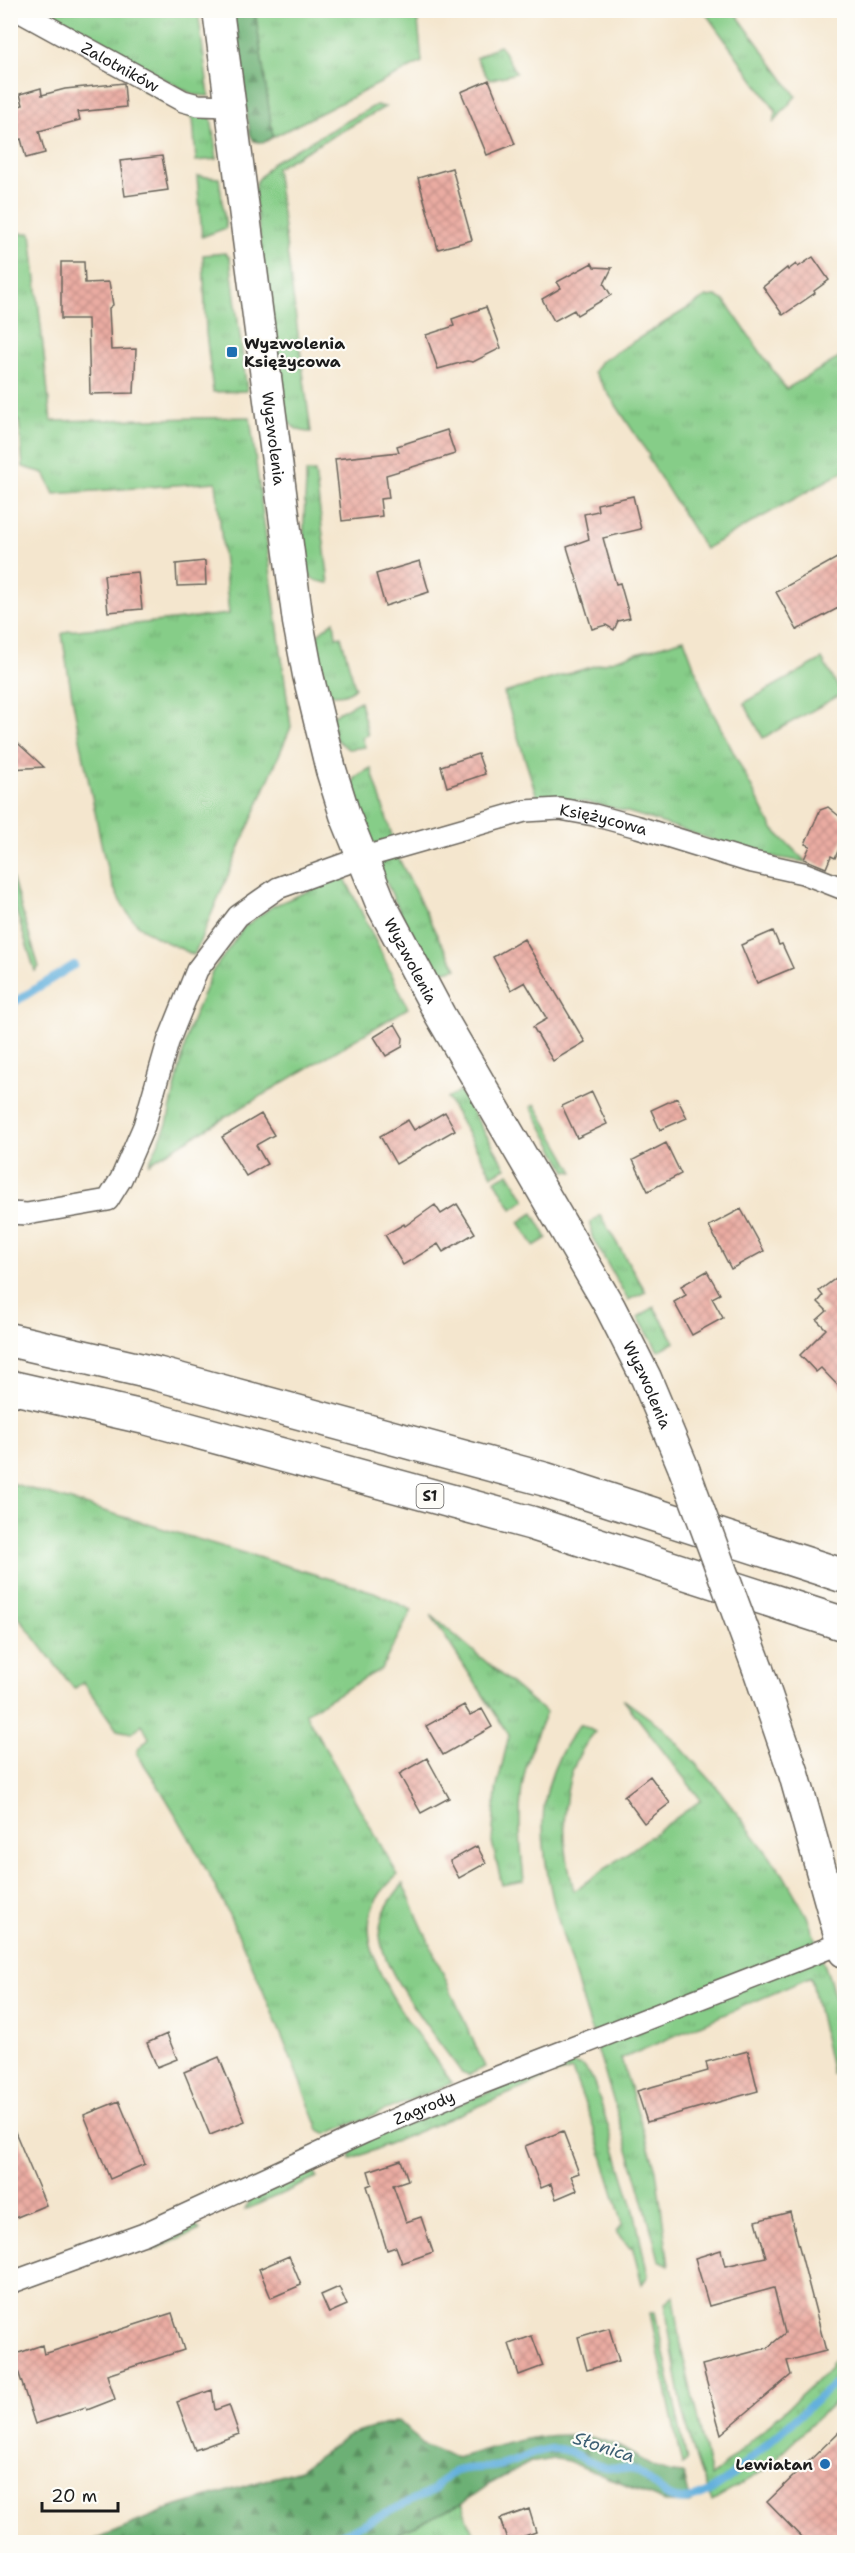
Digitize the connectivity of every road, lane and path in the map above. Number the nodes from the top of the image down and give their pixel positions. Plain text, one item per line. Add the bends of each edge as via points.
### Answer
1 (17, 10) edge
2 (219, 10) edge
3 (231, 106) junction
4 (362, 858) junction
5 (844, 889) edge
6 (10, 1213) edge
7 (10, 1340) edge
8 (10, 1387) edge
9 (844, 1576) edge
10 (844, 1624) edge
11 (844, 1946) edge
12 (10, 2283) edge

1 - 3 street, Zalotników via 183,101
2 - 3 street, Wyzwolenia
3 - 4 street, Wyzwolenia via 303,649 322,739
4 - 5 street, Księżycowa via 525,811 560,809 638,826 748,861 803,873
4 - 6 street via 278,888 238,916 197,970 168,1042 144,1126 108,1200 27,1214
4 - 11 street, Wyzwolenia, bridge via 412,966 610,1307 646,1378 684,1468 758,1670 794,1774
7 - 9 highway via 158,1374 544,1479
8 - 10 highway, S1 via 147,1418 531,1523
11 - 12 street, Zagrody via 467,2089 144,2234

